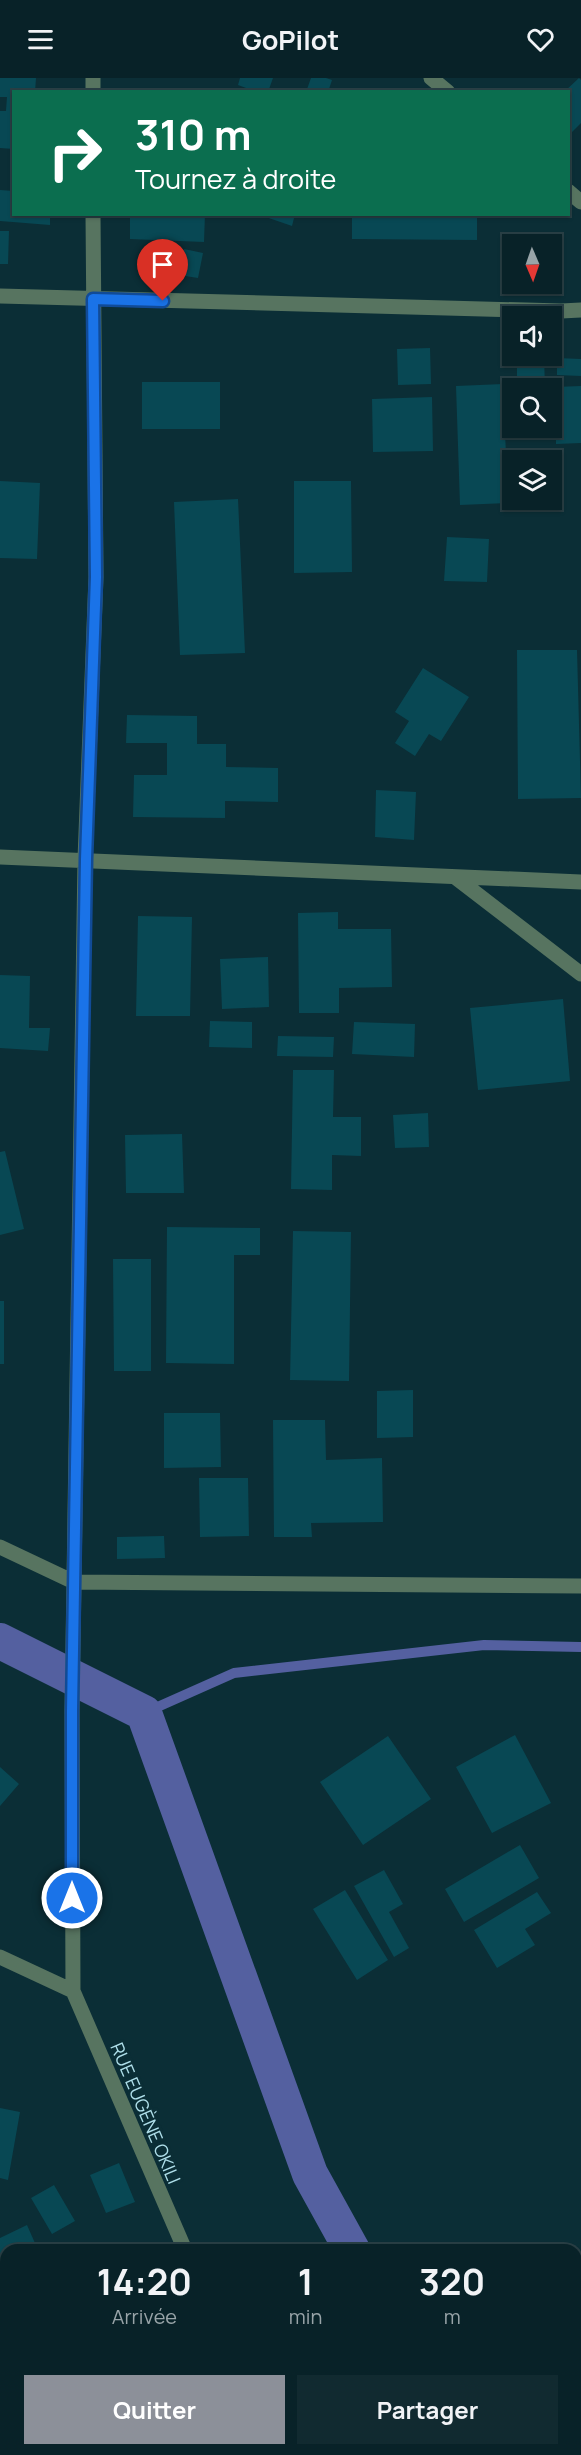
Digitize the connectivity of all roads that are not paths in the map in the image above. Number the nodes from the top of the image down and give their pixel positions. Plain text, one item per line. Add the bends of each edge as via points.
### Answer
1 (431, 78) edge
2 (446, 90) edge
3 (93, 216) edge
4 (0, 296) edge
5 (93, 299) junction
6 (581, 310) edge
7 (0, 857) edge
8 (86, 859) junction
9 (454, 877) junction
10 (581, 882) edge
11 (581, 974) edge
12 (0, 1547) edge
13 (74, 1582) junction
14 (581, 1586) edge
15 (0, 1957) edge
16 (73, 1991) junction
17 (181, 2244) edge

1 - 2 street
3 - 5 street
4 - 5 street
5 - 6 street
5 - 8 street via 96,577
7 - 8 street
8 - 9 street
8 - 13 street
9 - 10 street
9 - 11 street
12 - 13 street
13 - 14 street
13 - 16 street
15 - 16 street
16 - 17 street, RUE EUGÈNE OKILI

